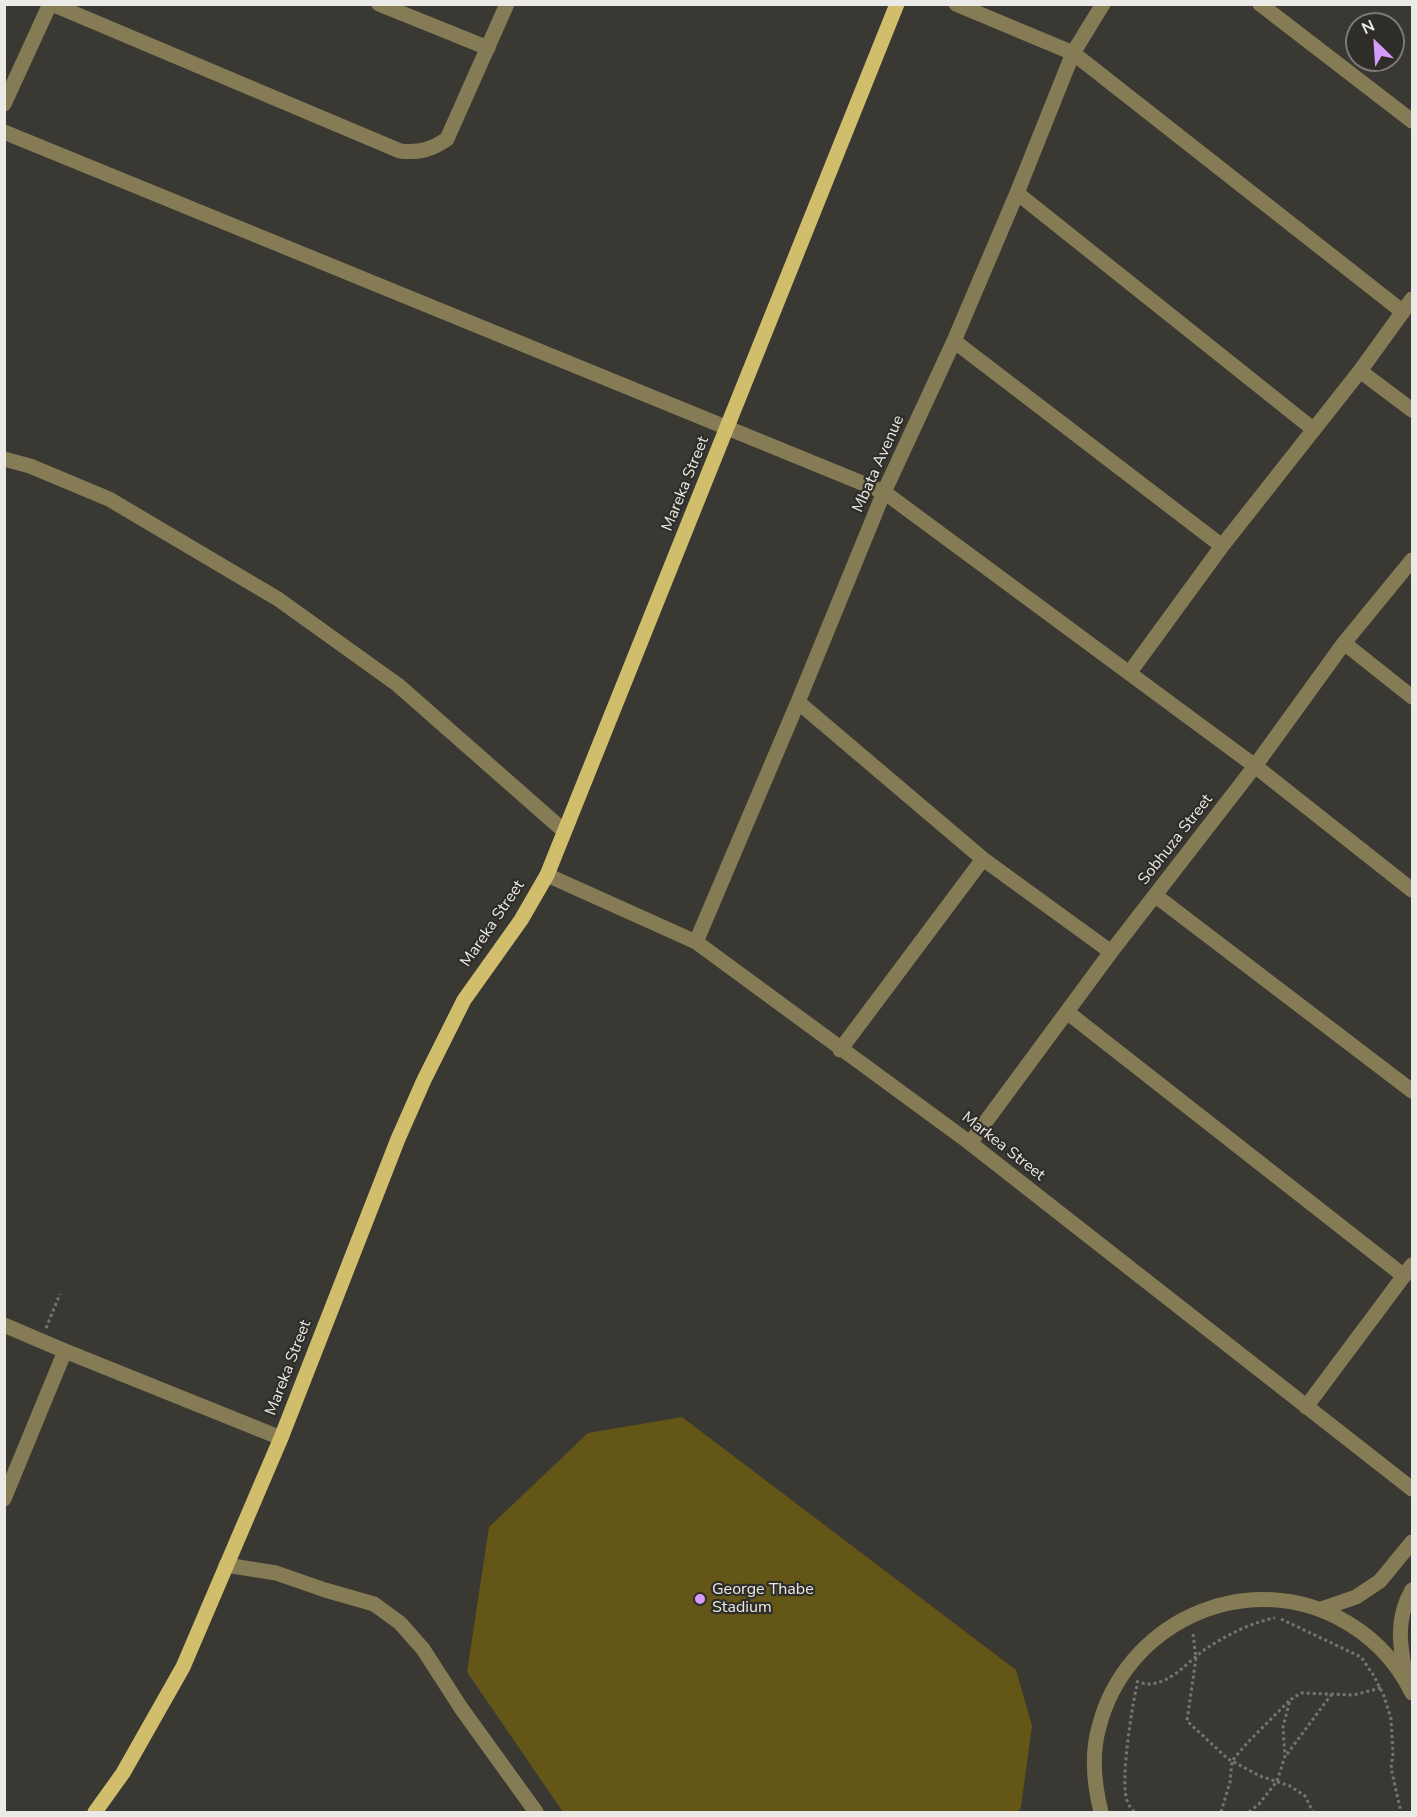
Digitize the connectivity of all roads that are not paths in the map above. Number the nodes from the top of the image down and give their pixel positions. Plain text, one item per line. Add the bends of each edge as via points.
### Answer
1 (51, 4) edge
2 (379, 4) edge
3 (507, 4) edge
4 (897, 4) edge
5 (957, 4) edge
6 (1103, 4) edge
7 (1260, 4) edge
8 (488, 48) junction
9 (1073, 53) junction
10 (4, 104) edge
11 (1413, 122) edge
12 (4, 132) edge
13 (1017, 193) junction
14 (1408, 306) edge
15 (954, 341) junction
16 (1360, 371) junction
17 (1413, 410) edge
18 (728, 427) junction
19 (1313, 429) junction
20 (4, 459) edge
21 (884, 492) junction
22 (1222, 546) junction
23 (1413, 560) edge
24 (1344, 643) junction
25 (1130, 672) junction
26 (1413, 697) edge
27 (798, 702) junction
28 (1255, 766) junction
29 (564, 831) junction
30 (983, 859) junction
31 (547, 875) junction
32 (1413, 890) edge
33 (1156, 896) junction
34 (696, 942) junction
35 (1111, 952) junction
36 (1067, 1012) junction
37 (840, 1050) junction
38 (1413, 1091) edge
39 (970, 1143) junction
40 (1408, 1270) edge
41 (4, 1325) edge
42 (65, 1351) junction
43 (1306, 1407) junction
44 (281, 1438) junction
45 (1413, 1489) edge
46 (4, 1499) edge
47 (1413, 1542) edge
48 (226, 1565) junction
49 (1413, 1590) edge
50 (1321, 1609) junction
51 (1409, 1687) edge
52 (95, 1812) edge
53 (536, 1812) edge
54 (1101, 1812) edge

1 - 8 street via 400,152 429,150 447,139
1 - 10 street
2 - 8 street
3 - 8 street
4 - 18 main road, Mareka Street
5 - 9 street
6 - 9 street, Mbata Avenue
7 - 11 street
9 - 13 street, Mbata Avenue
9 - 14 street
12 - 18 street
13 - 15 street, Mbata Avenue
13 - 19 street
14 - 16 street
15 - 21 street, Mbata Avenue
15 - 22 street
16 - 17 street
16 - 19 street
18 - 21 street
18 - 29 main road, Mareka Street
19 - 22 street
20 - 29 street via 109,499 278,599 398,685
21 - 25 street
21 - 27 street, Mbata Avenue
22 - 25 street
23 - 24 street, Sobhuza Street
24 - 26 street
24 - 28 street, Sobhuza Street
25 - 28 street
27 - 30 street
27 - 34 street, Mbata Avenue
28 - 32 street
28 - 33 street, Sobhuza Street
29 - 31 main road, Mareka Street
30 - 35 street
30 - 37 street
31 - 34 street, Markea Street
31 - 44 main road, Mareka Street via 521,920 464,1000 424,1080
33 - 35 street, Sobhuza Street
33 - 38 street
34 - 37 street, Markea Street
35 - 36 street, Sobhuza Street
36 - 39 street, Sobhuza Street
36 - 40 street
37 - 39 street, Markea Street
39 - 43 street, Markea Street
40 - 43 street
41 - 42 street
42 - 44 street
42 - 46 street
43 - 45 street, Markea Street
44 - 48 main road, Mareka Street
47 - 50 street via 1380,1581 1356,1597
48 - 52 main road, Mareka Street via 183,1667 123,1773
48 - 53 street via 276,1573 374,1604 400,1623 423,1649
49 - 51 street via 1400,1622 1399,1641
50 - 51 street via 1355,1626 1383,1650
50 - 54 street via 1278,1599 1233,1601 1191,1614 1153,1639 1123,1672 1098,1728 1095,1789

